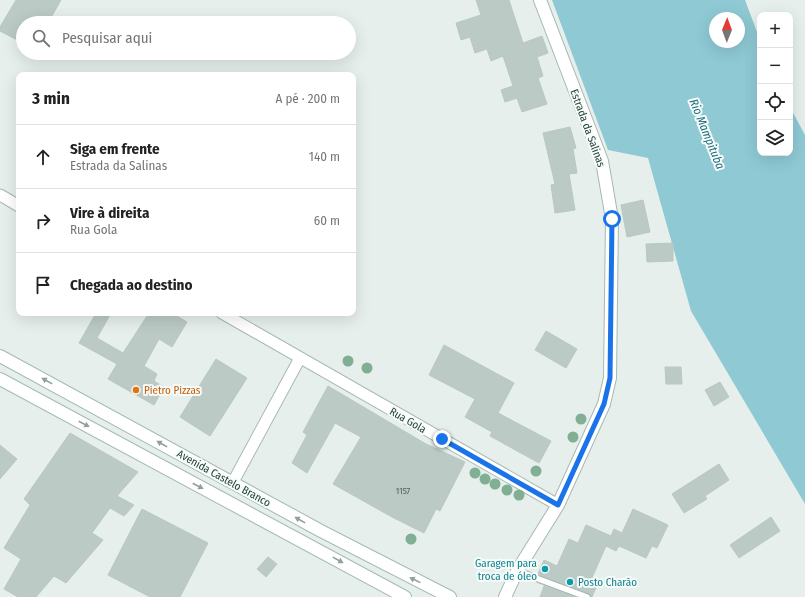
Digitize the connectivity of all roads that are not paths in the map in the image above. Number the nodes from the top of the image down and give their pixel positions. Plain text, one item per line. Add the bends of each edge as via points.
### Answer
1 (540, 0) edge
2 (0, 195) edge
3 (16, 204) edge
4 (227, 316) edge
5 (0, 356) edge
6 (300, 358) junction
7 (0, 379) edge
8 (233, 482) junction
9 (558, 505) junction
10 (517, 571) junction
11 (401, 596) edge
12 (450, 597) edge
13 (505, 597) edge
14 (587, 597) edge

1 - 9 main road, Estrada da Salinas via 602,161 612,219 610,378 604,404
2 - 3 street
4 - 6 street, Rua Gola
8 -> 5 main road, Avenida Castelo Branco
6 - 8 street
6 - 9 street, Rua Gola
7 -> 11 main road, Avenida Castelo Branco
12 -> 8 main road, Avenida Castelo Branco via 377,561
9 - 10 main road, Estrada da Salinas
10 - 13 main road, Estrada da Salinas
10 - 14 lane

